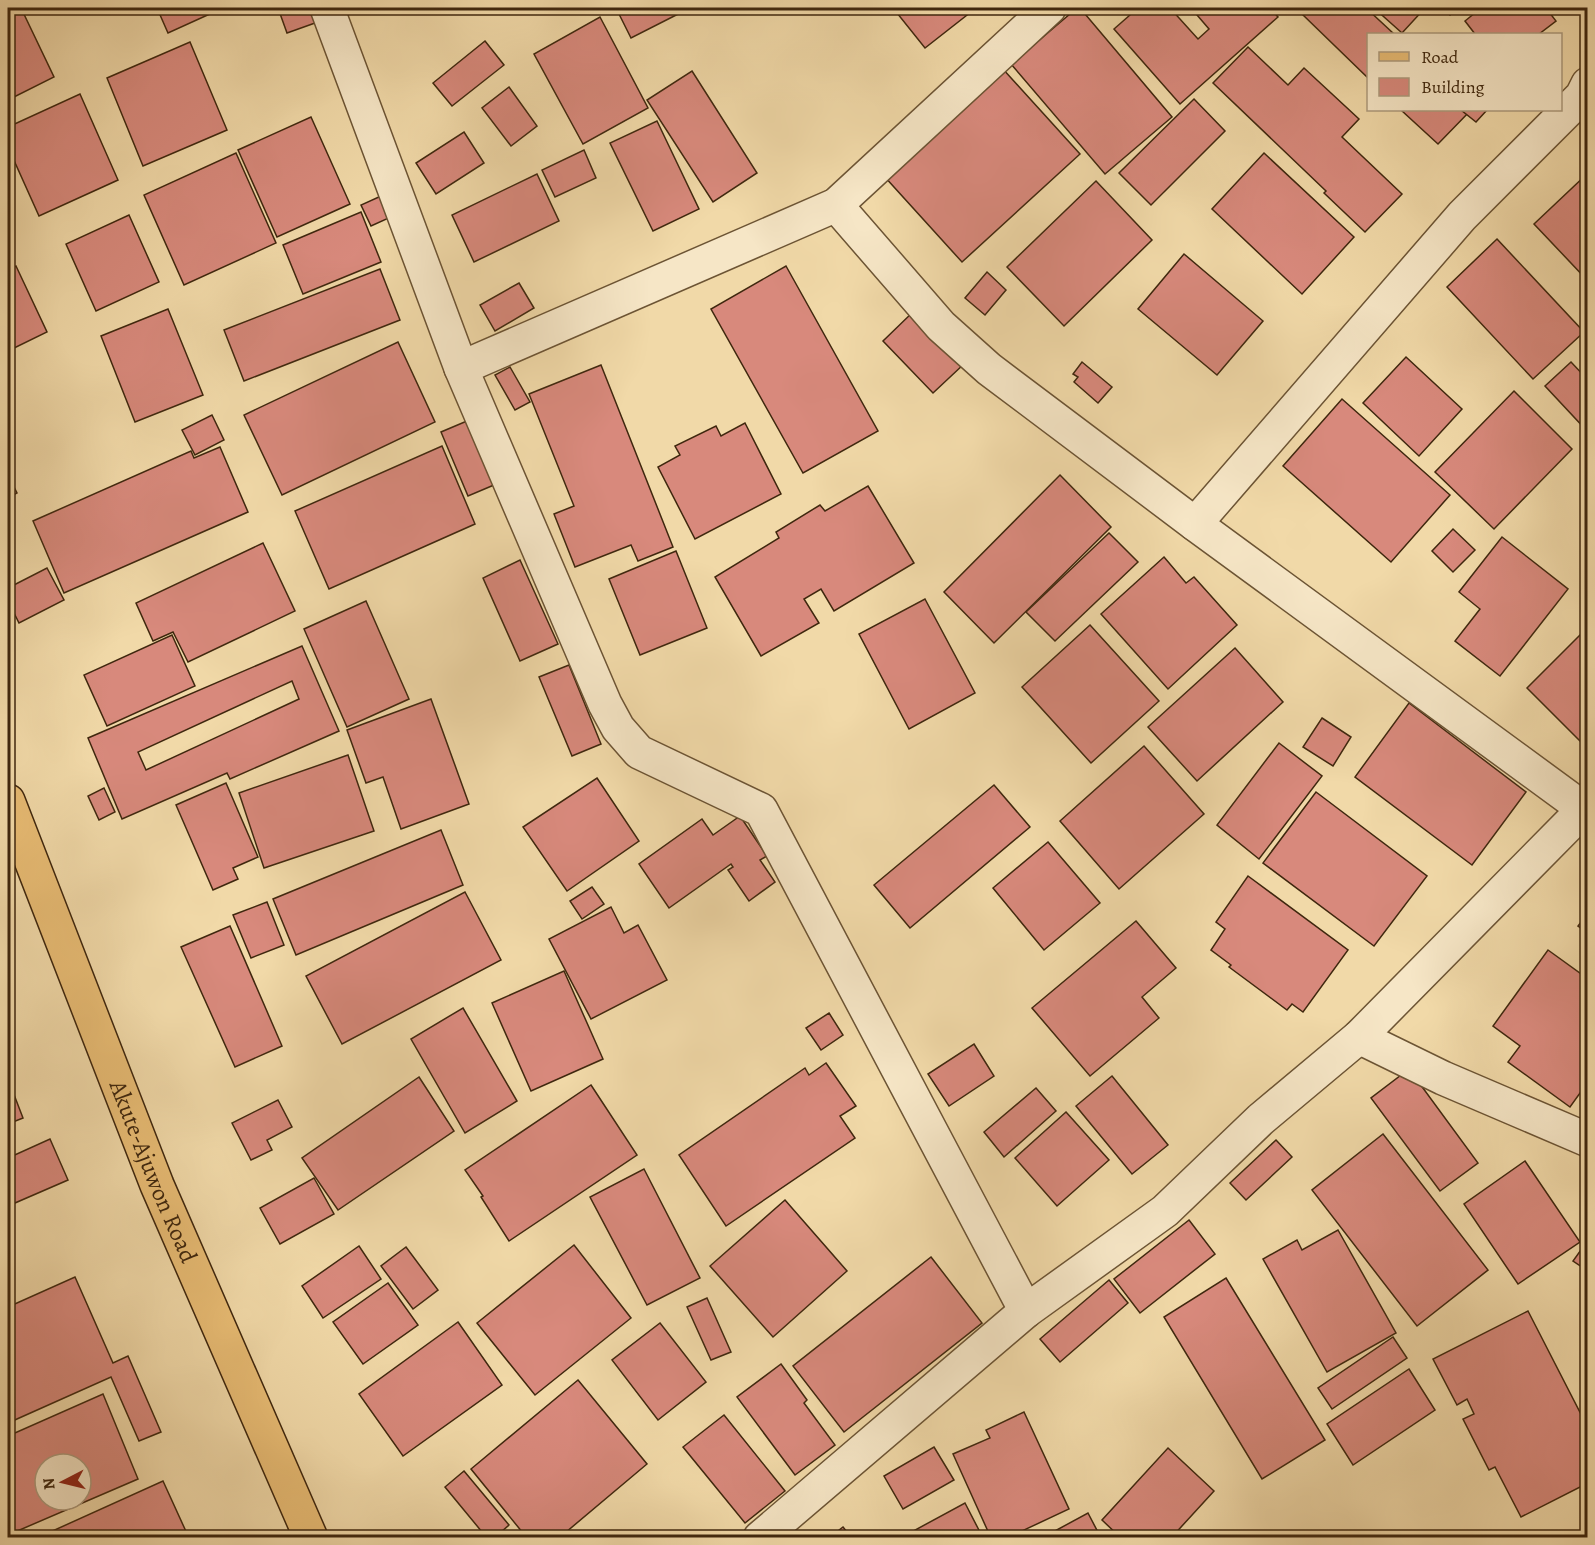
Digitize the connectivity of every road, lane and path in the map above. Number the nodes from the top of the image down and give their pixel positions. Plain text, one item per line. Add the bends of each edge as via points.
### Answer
1 (327, 8) edge
2 (1049, 8) edge
3 (1587, 84) edge
4 (836, 205) junction
5 (460, 368) junction
6 (1195, 524) junction
7 (8, 801) edge
8 (1586, 807) edge
9 (1359, 1037) junction
10 (1587, 1140) edge
11 (1026, 1311) junction
12 (311, 1538) edge
13 (760, 1538) edge

1 - 5 street
2 - 4 street
3 - 6 street via 1582,96 1462,216
4 - 5 street
4 - 6 street via 941,326 989,369
5 - 11 street via 618,728 639,752 761,810
6 - 8 street
7 - 12 main road, Akute-Ajuwon Road via 157,1185
8 - 9 street
9 - 10 street
9 - 11 street via 1261,1119 1165,1211
11 - 13 street

